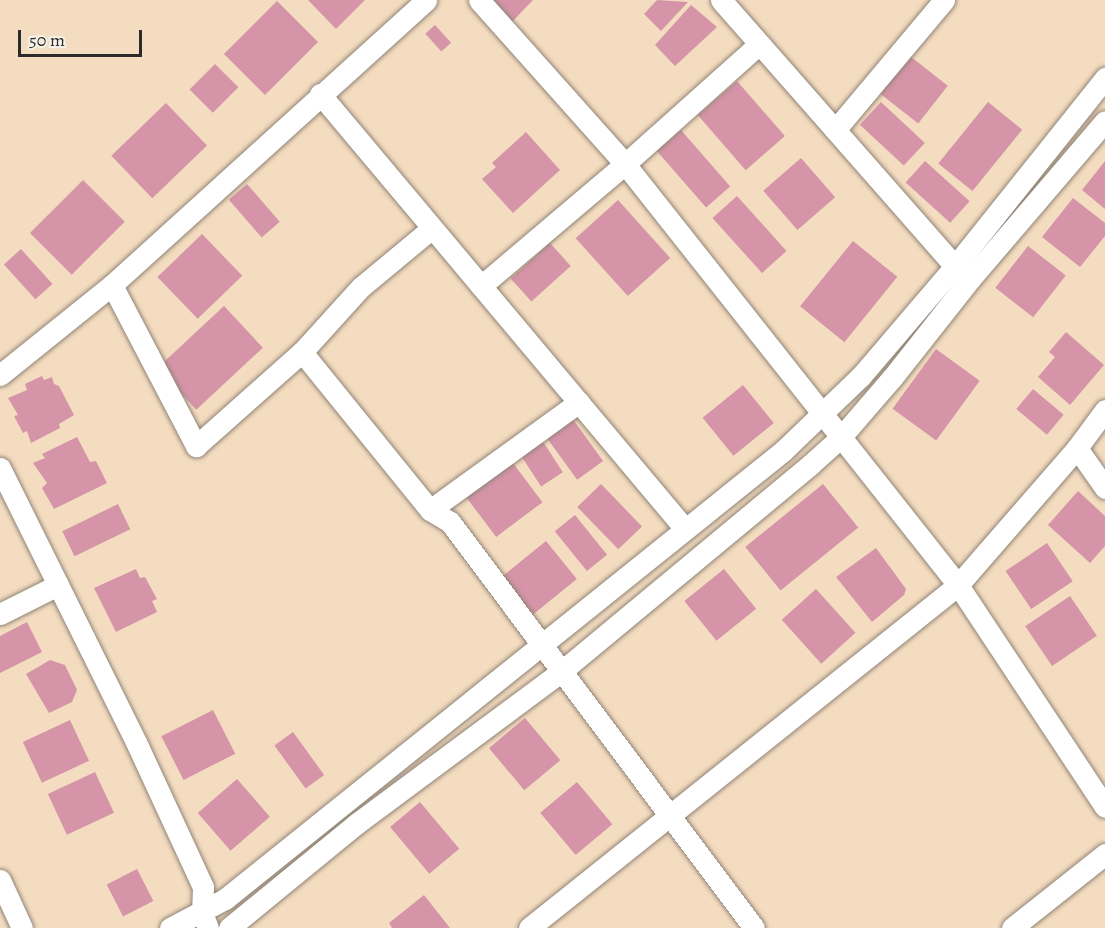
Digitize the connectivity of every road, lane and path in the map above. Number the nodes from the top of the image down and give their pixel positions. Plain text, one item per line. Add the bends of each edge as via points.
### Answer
1 (426, 0) edge
2 (479, 0) edge
3 (721, 0) edge
4 (944, 0) edge
5 (759, 44) junction
6 (1105, 78) edge
7 (320, 94) junction
8 (1105, 121) edge
9 (836, 130) junction
10 (625, 164) junction
11 (432, 228) junction
12 (955, 266) junction
13 (112, 285) junction
14 (481, 286) junction
15 (302, 352) junction
16 (0, 375) edge
17 (579, 402) junction
18 (1105, 410) edge
19 (821, 415) junction
20 (841, 437) junction
21 (1077, 448) junction
22 (0, 468) edge
23 (1105, 488) edge
24 (430, 510) junction
25 (685, 529) junction
26 (58, 585) junction
27 (958, 585) junction
28 (0, 614) edge
29 (543, 644) junction
30 (563, 670) junction
31 (1105, 807) edge
32 (671, 814) junction
33 (1105, 855) edge
34 (0, 880) edge
35 (203, 887) junction
36 (225, 899) junction
37 (205, 920) edge
38 (235, 927) edge
39 (22, 928) edge
40 (170, 928) edge
41 (530, 928) edge
42 (754, 928) edge
43 (1012, 928) edge

1 - 7 street
2 - 10 street
3 - 5 street
4 - 9 street
5 - 9 street
5 - 10 street
6 - 12 street
7 - 11 street
7 - 13 street
8 - 20 street
9 - 12 street
10 - 14 street
10 - 19 street
11 - 14 street
11 - 15 street via 361,287
12 - 19 street via 861,376
13 - 15 street via 196,446
13 - 16 street
14 - 17 street
15 - 24 street
17 - 24 street
17 - 25 street
18 - 21 street
19 - 20 street
19 - 25 street via 783,452
20 - 27 street
20 - 30 street
21 - 23 street
21 - 27 street
22 - 26 street
24 - 29 street via 450,522
25 - 29 street
26 - 28 street
26 - 35 street
27 - 31 street
27 - 32 street
29 - 30 street
29 - 36 street
30 - 32 street
30 - 38 street via 356,824
32 - 41 street
32 - 42 street
33 - 43 street
34 - 39 street
35 - 36 street
35 - 37 street
36 - 37 street
36 - 38 street
37 - 40 street

